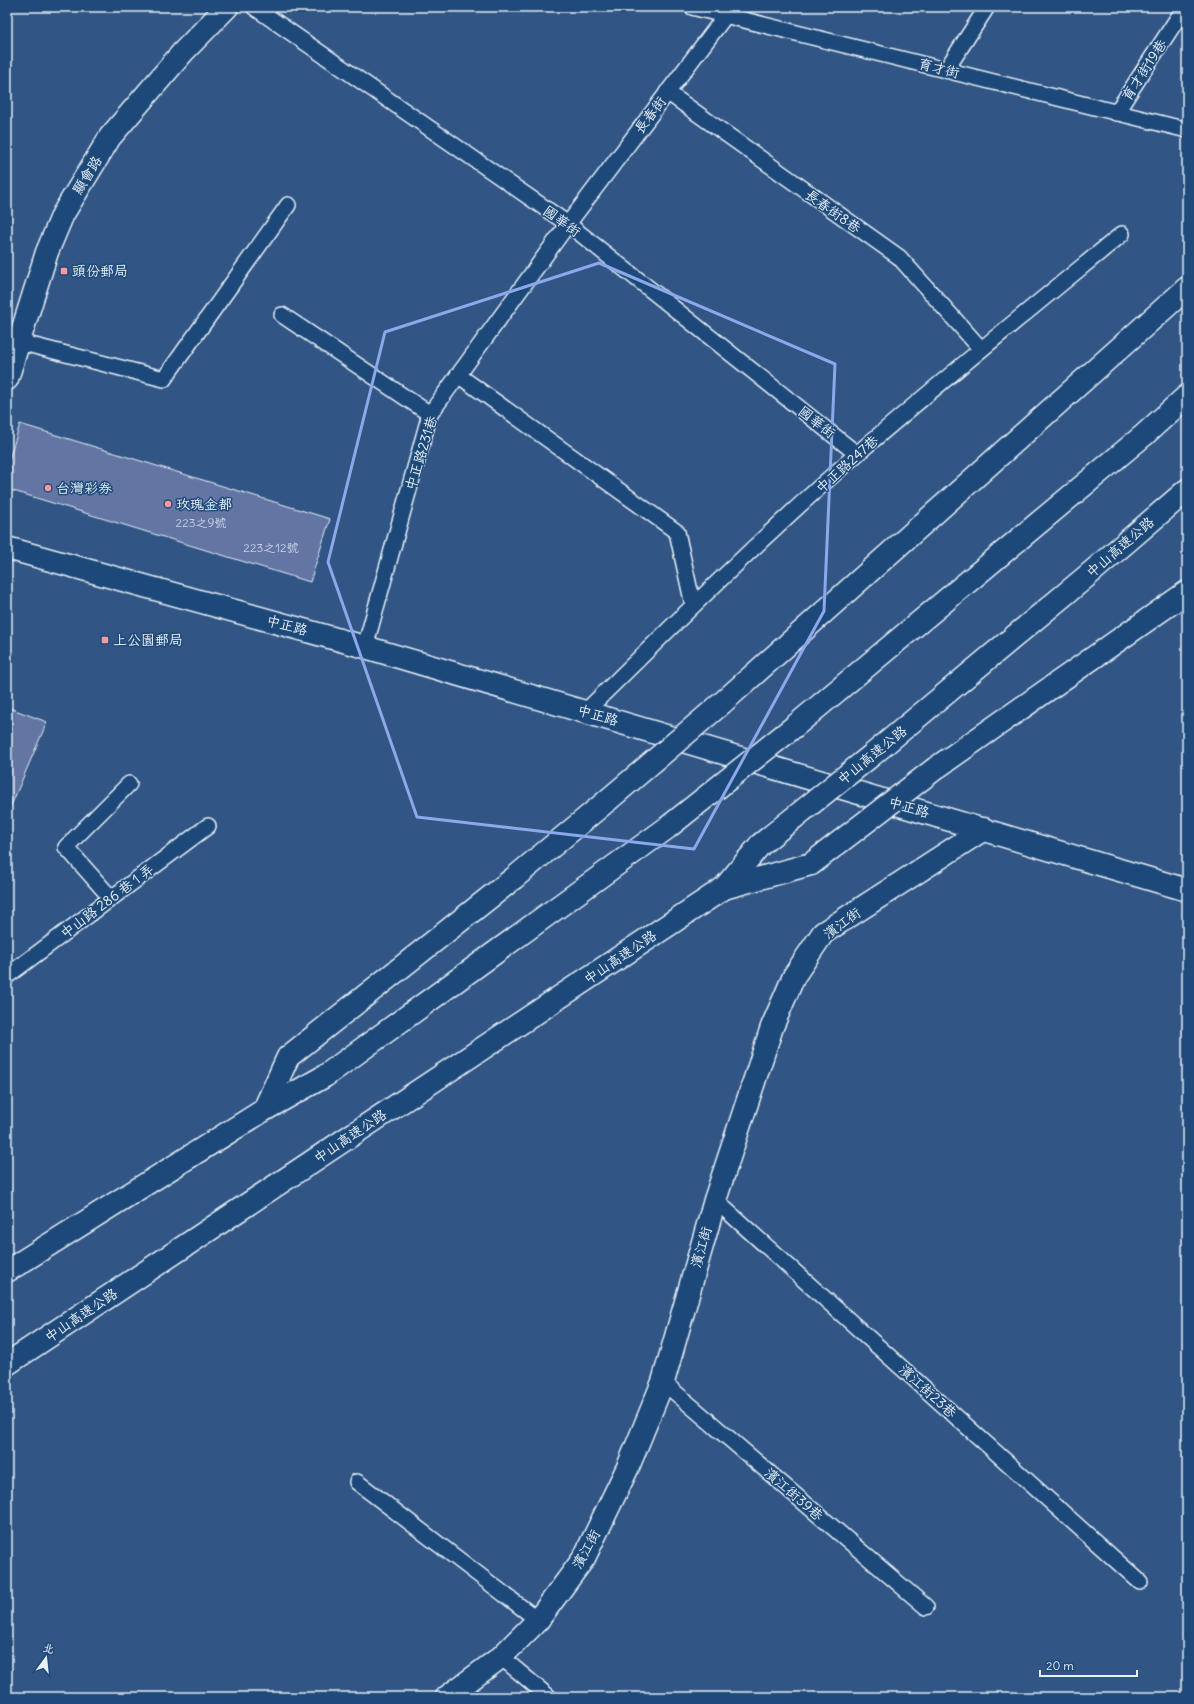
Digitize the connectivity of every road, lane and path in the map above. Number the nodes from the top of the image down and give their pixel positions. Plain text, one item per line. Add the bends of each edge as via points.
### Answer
1 (227, 7) edge
2 (254, 7) edge
3 (692, 7) edge
4 (987, 7) edge
5 (1185, 7) edge
6 (729, 11) edge
7 (946, 70) junction
8 (667, 92) junction
9 (1116, 113) junction
10 (1187, 130) edge
11 (288, 205) dead end
12 (568, 224) junction
13 (1122, 234) dead end
14 (1187, 288) edge
15 (282, 315) dead end
16 (18, 342) junction
17 (981, 349) junction
18 (458, 375) junction
19 (7, 379) edge
20 (1187, 396) edge
21 (430, 414) junction
22 (857, 454) junction
23 (1187, 490) edge
24 (7, 548) edge
25 (1187, 592) edge
26 (693, 605) junction
27 (365, 647) junction
28 (586, 711) junction
29 (129, 784) dead end
30 (208, 826) dead end
31 (984, 829) junction
32 (724, 888) junction
33 (1187, 890) edge
34 (111, 898) junction
35 (7, 976) edge
36 (264, 1110) junction
37 (715, 1200) junction
38 (7, 1271) edge
39 (7, 1364) edge
40 (663, 1382) junction
41 (357, 1482) dead end
42 (1140, 1582) dead end
43 (926, 1607) dead end
44 (538, 1620) junction
45 (501, 1657) junction
46 (447, 1697) edge
47 (549, 1697) edge

1 - 16 main road, 顯會路 via 183,52 110,137 91,167 63,214 47,252
2 - 12 lane, 國華街
3 - 6 lane, 育才街
4 - 7 lane
5 - 9 lane, 育才街19巷
6 - 7 lane, 育才街
6 - 8 lane, 長春街
7 - 9 lane, 育才街
8 - 12 lane, 長春街
8 - 17 lane, 長春街8巷 via 899,258
9 - 10 lane, 育才街
11 - 16 lane via 164,379
12 - 18 lane, 中正路231巷
12 - 22 lane, 國華街
13 - 17 lane, 中正路247巷
14 - 36 main road, bridge via 722,703 514,878 288,1057
15 - 21 lane
16 - 19 main road, 顯會路
17 - 22 lane, 中正路247巷
18 - 21 lane, 中正路231巷
18 - 26 lane via 677,532
20 - 36 main road, bridge via 1144,435 795,726 667,828 325,1076
21 - 27 lane, 中正路231巷
22 - 26 lane, 中正路247巷
23 - 32 main road, 中山高速公路, bridge via 872,755 760,845
24 - 27 main road, 中正路
25 - 32 main road, bridge via 936,768 811,864
26 - 28 lane, 中正路247巷
27 - 28 main road, 中正路
28 - 31 main road, 中正路
29 - 34 lane via 66,846
30 - 34 lane, 中山路 286 巷 1 弄
31 - 33 main road, 中正路
31 - 37 main road, 濱江街 via 823,934 794,976 772,1027
32 - 39 main road, 中山高速公路
34 - 35 lane, 中山路 286 巷 1 弄
36 - 38 main road
37 - 40 main road, 濱江街
37 - 42 lane, 濱江街23巷
40 - 43 lane, 濱江街39巷
40 - 44 main road, 濱江街 via 628,1467 584,1558
41 - 44 lane
44 - 45 main road, 濱江街
45 - 46 main road, 濱江街
45 - 47 lane

